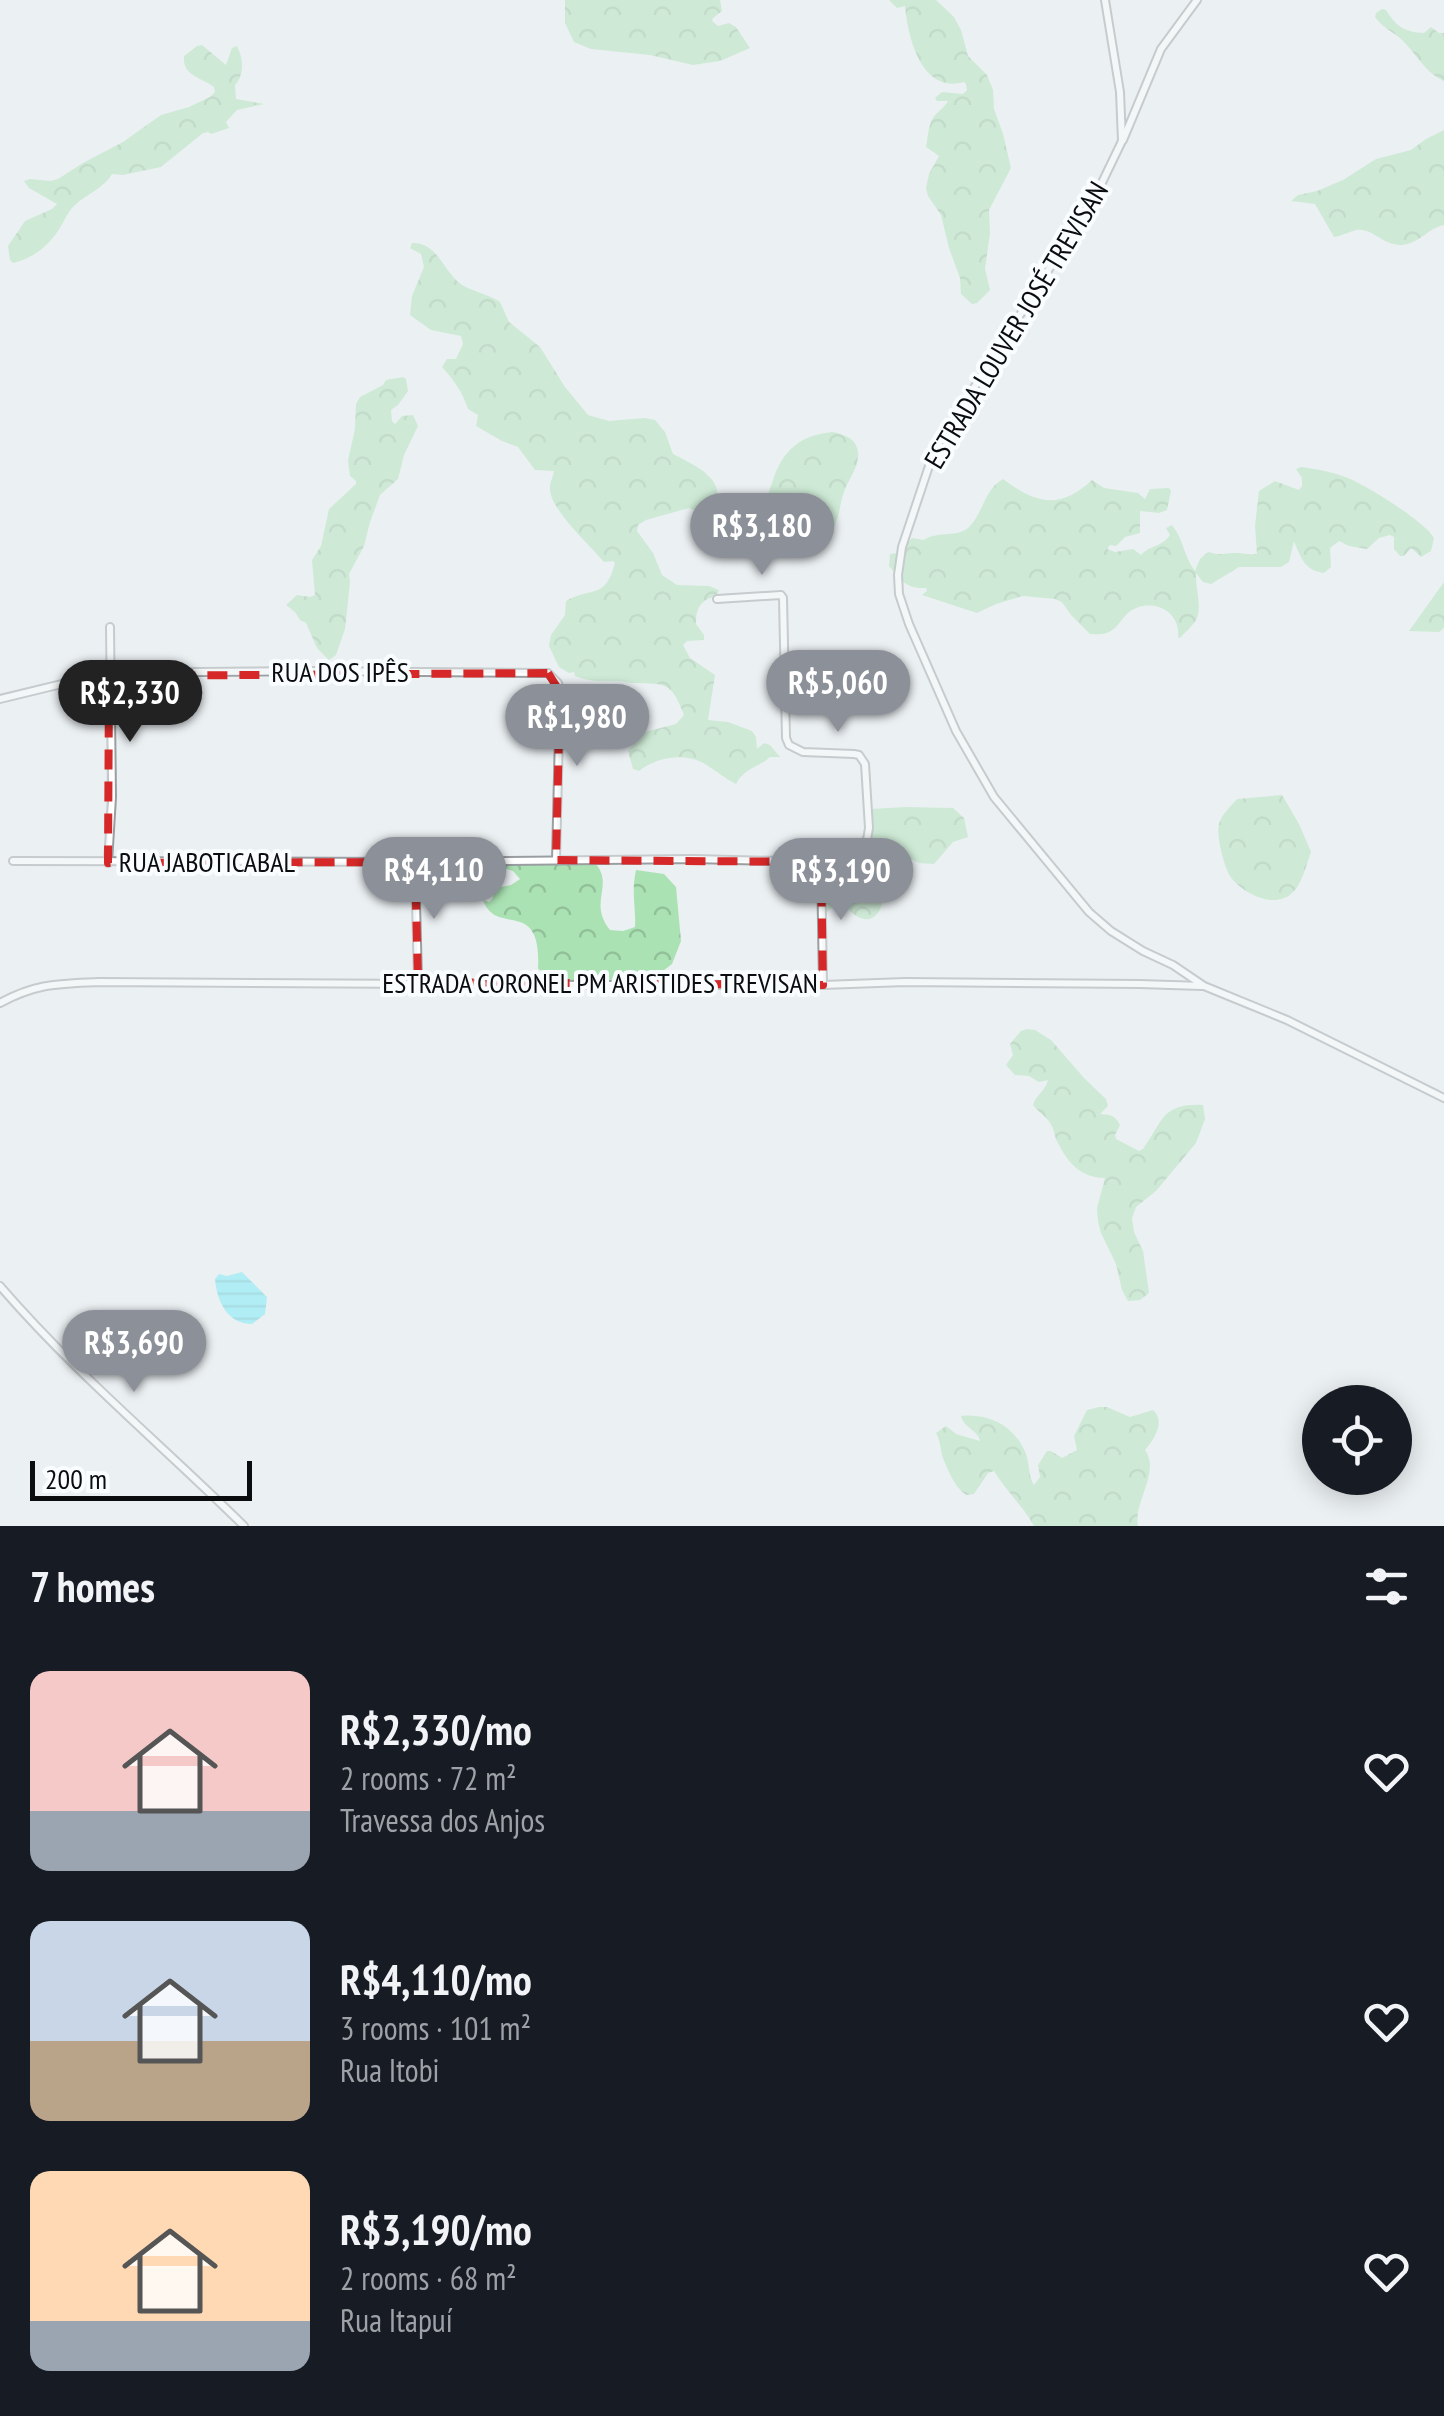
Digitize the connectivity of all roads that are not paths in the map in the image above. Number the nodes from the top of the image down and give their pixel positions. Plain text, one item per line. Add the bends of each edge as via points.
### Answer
1 (1105, 0) edge
2 (1196, 0) edge
3 (1122, 141) junction
4 (717, 599) dead end
5 (110, 627) dead end
6 (110, 676) junction
7 (0, 699) edge
8 (556, 860) junction
9 (13, 861) dead end
10 (415, 862) junction
11 (821, 862) junction
12 (108, 863) junction
13 (418, 982) junction
14 (822, 985) junction
15 (1204, 986) junction
16 (0, 1004) edge
17 (1444, 1098) edge
18 (0, 1286) edge
19 (244, 1526) edge

1 - 3 street, ESTRADA LOUVER JOSÉ TREVISAN
2 - 3 street via 1161,49
3 - 15 street, ESTRADA LOUVER JOSÉ TREVISAN via 1097,193 934,451 902,547 899,594 956,731 994,797 1088,912
4 - 11 street via 781,595 789,745 803,752 854,754 866,764 866,840
5 - 6 street
6 - 7 street, RUA DOS IPÊS
6 - 8 street, RUA DOS IPÊS via 548,673 558,683 561,716
6 - 12 street
8 - 10 street, RUA JABOTICABAL
8 - 11 street, RUA JABOTICABAL
9 - 12 street, RUA JABOTICABAL
10 - 12 street, RUA JABOTICABAL
10 - 13 street
11 - 14 street
13 - 14 street, ESTRADA CORONEL PM ARISTIDES TREVISAN
13 - 16 street, ESTRADA CORONEL PM ARISTIDES TREVISAN via 46,984
14 - 15 street, ESTRADA CORONEL PM ARISTIDES TREVISAN
15 - 17 street, ESTRADA LOUVER JOSÉ TREVISAN
18 - 19 street

